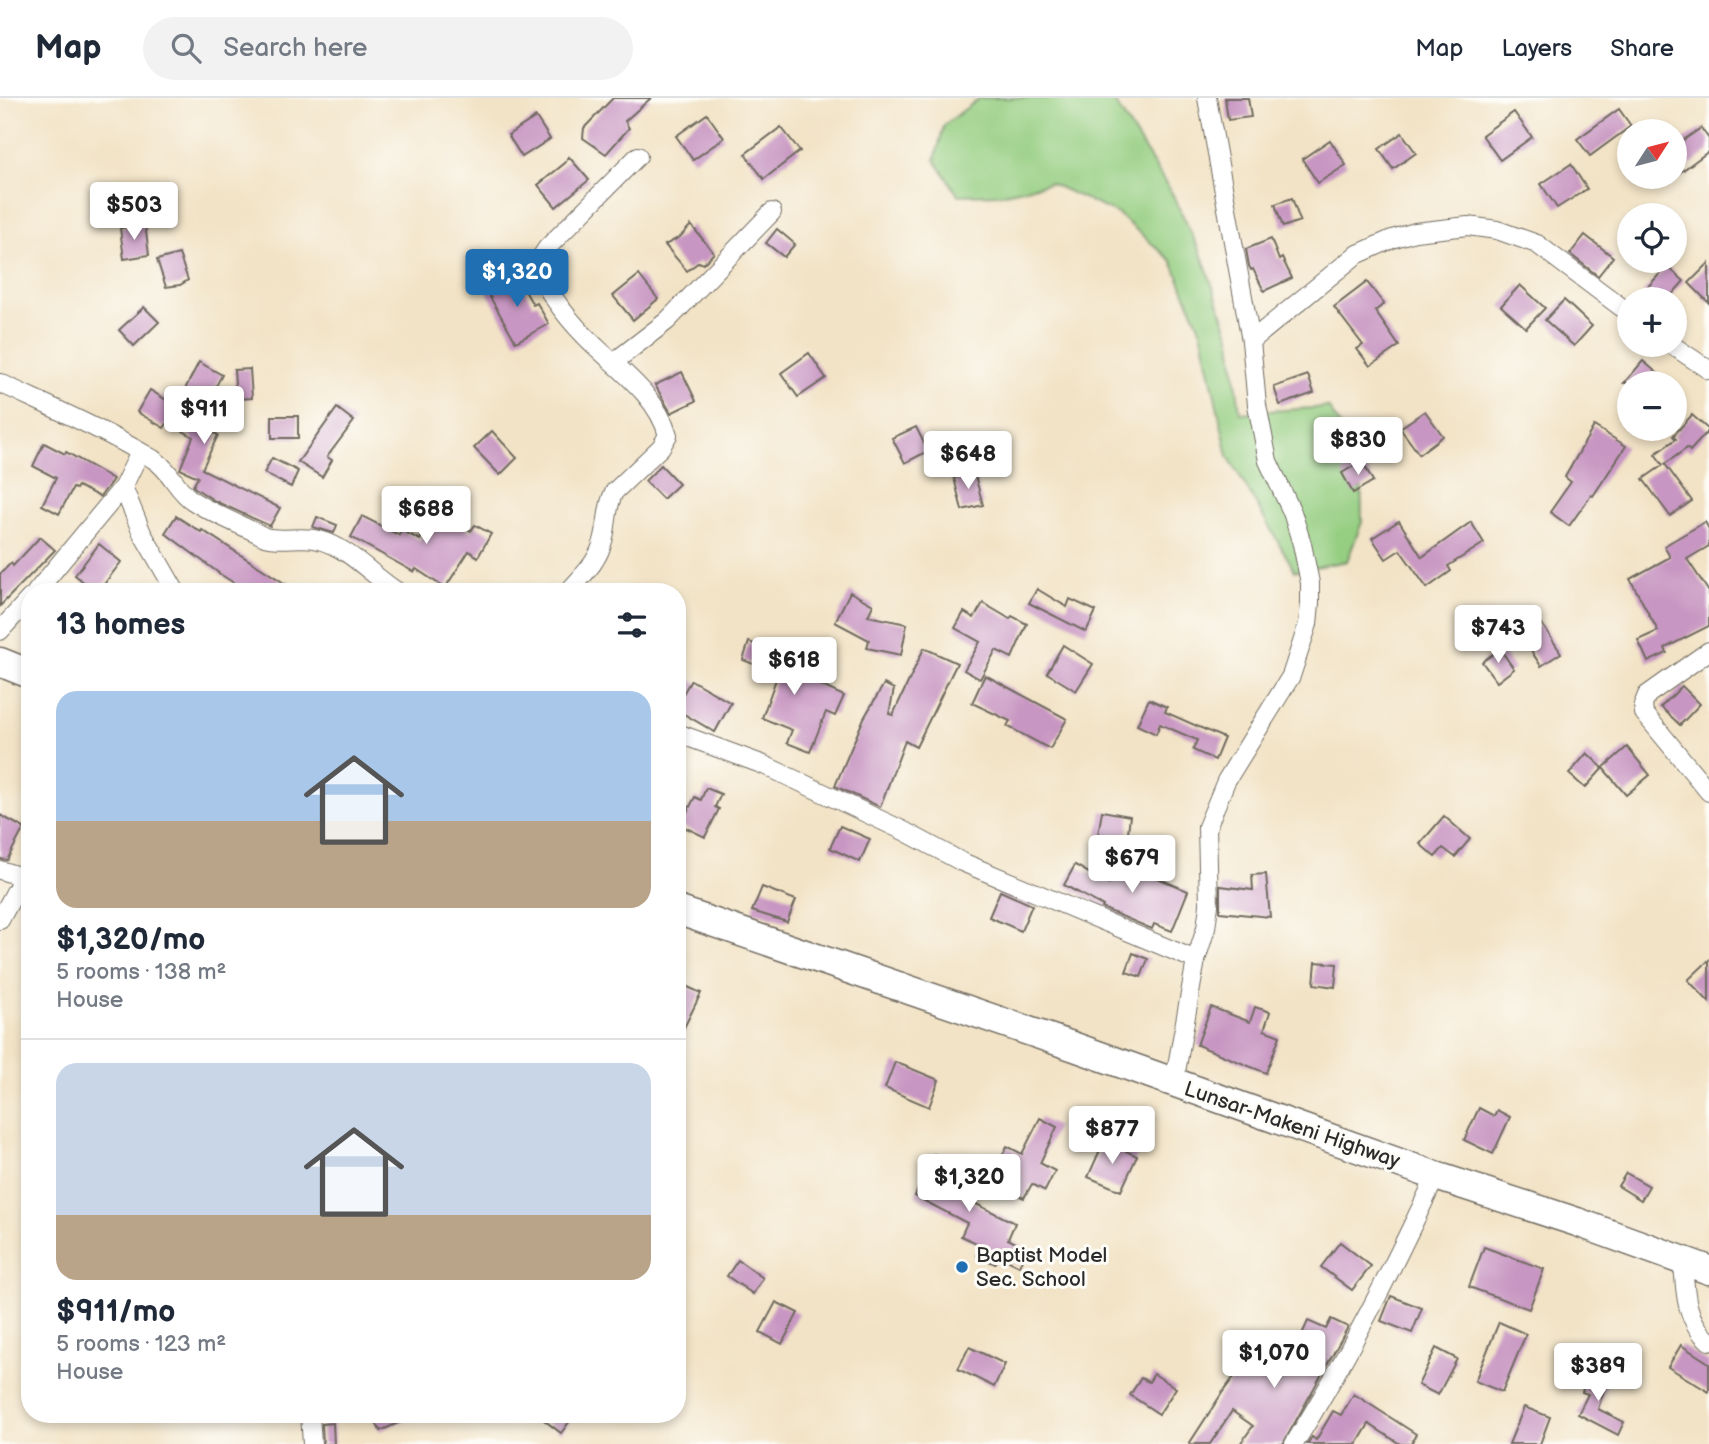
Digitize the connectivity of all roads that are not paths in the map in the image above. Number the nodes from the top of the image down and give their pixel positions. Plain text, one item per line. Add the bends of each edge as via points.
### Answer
1 (1207, 98) edge
2 (638, 156) dead end
3 (772, 212) dead end
4 (1617, 304) edge
5 (1251, 341) junction
6 (1687, 352) edge
7 (1705, 361) edge
8 (614, 362) junction
9 (0, 383) edge
10 (140, 452) junction
11 (124, 487) junction
12 (44, 583) edge
13 (171, 583) edge
14 (386, 583) edge
15 (575, 583) edge
16 (21, 608) edge
17 (0, 631) edge
18 (1709, 650) edge
19 (686, 736) edge
20 (1709, 792) edge
21 (0, 870) edge
22 (21, 871) edge
23 (21, 880) edge
24 (686, 913) edge
25 (0, 920) edge
26 (1196, 960) junction
27 (1174, 1083) junction
28 (1436, 1176) junction
29 (1696, 1266) edge
30 (1709, 1341) edge
31 (311, 1423) edge
32 (312, 1444) edge
33 (1294, 1444) edge

1 - 5 street
2 - 8 street via 539,260 538,271 565,313
3 - 8 street via 667,321
4 - 5 street via 1536,244 1497,230 1468,226 1415,232 1356,255
5 - 26 street via 1268,461 1302,544 1310,603 1291,676 1226,781 1207,827 1209,905
6 - 7 street
8 - 15 street via 638,387 668,435 614,492 604,541
9 - 10 street
10 - 11 street
10 - 14 street via 169,471 191,500 265,537 322,540
11 - 12 street
11 - 13 street via 142,533
16 - 17 street
18 - 20 street via 1647,695 1643,705 1644,713
19 - 26 street via 764,765 962,862
21 - 22 street
23 - 25 street
24 - 27 main road, Lunsar-Makeni Highway
26 - 27 street
27 - 28 main road, Lunsar-Makeni Highway
28 - 29 main road, Lunsar-Makeni Highway
28 - 33 street via 1384,1284
29 - 30 street via 1685,1295 1689,1312
31 - 32 street

